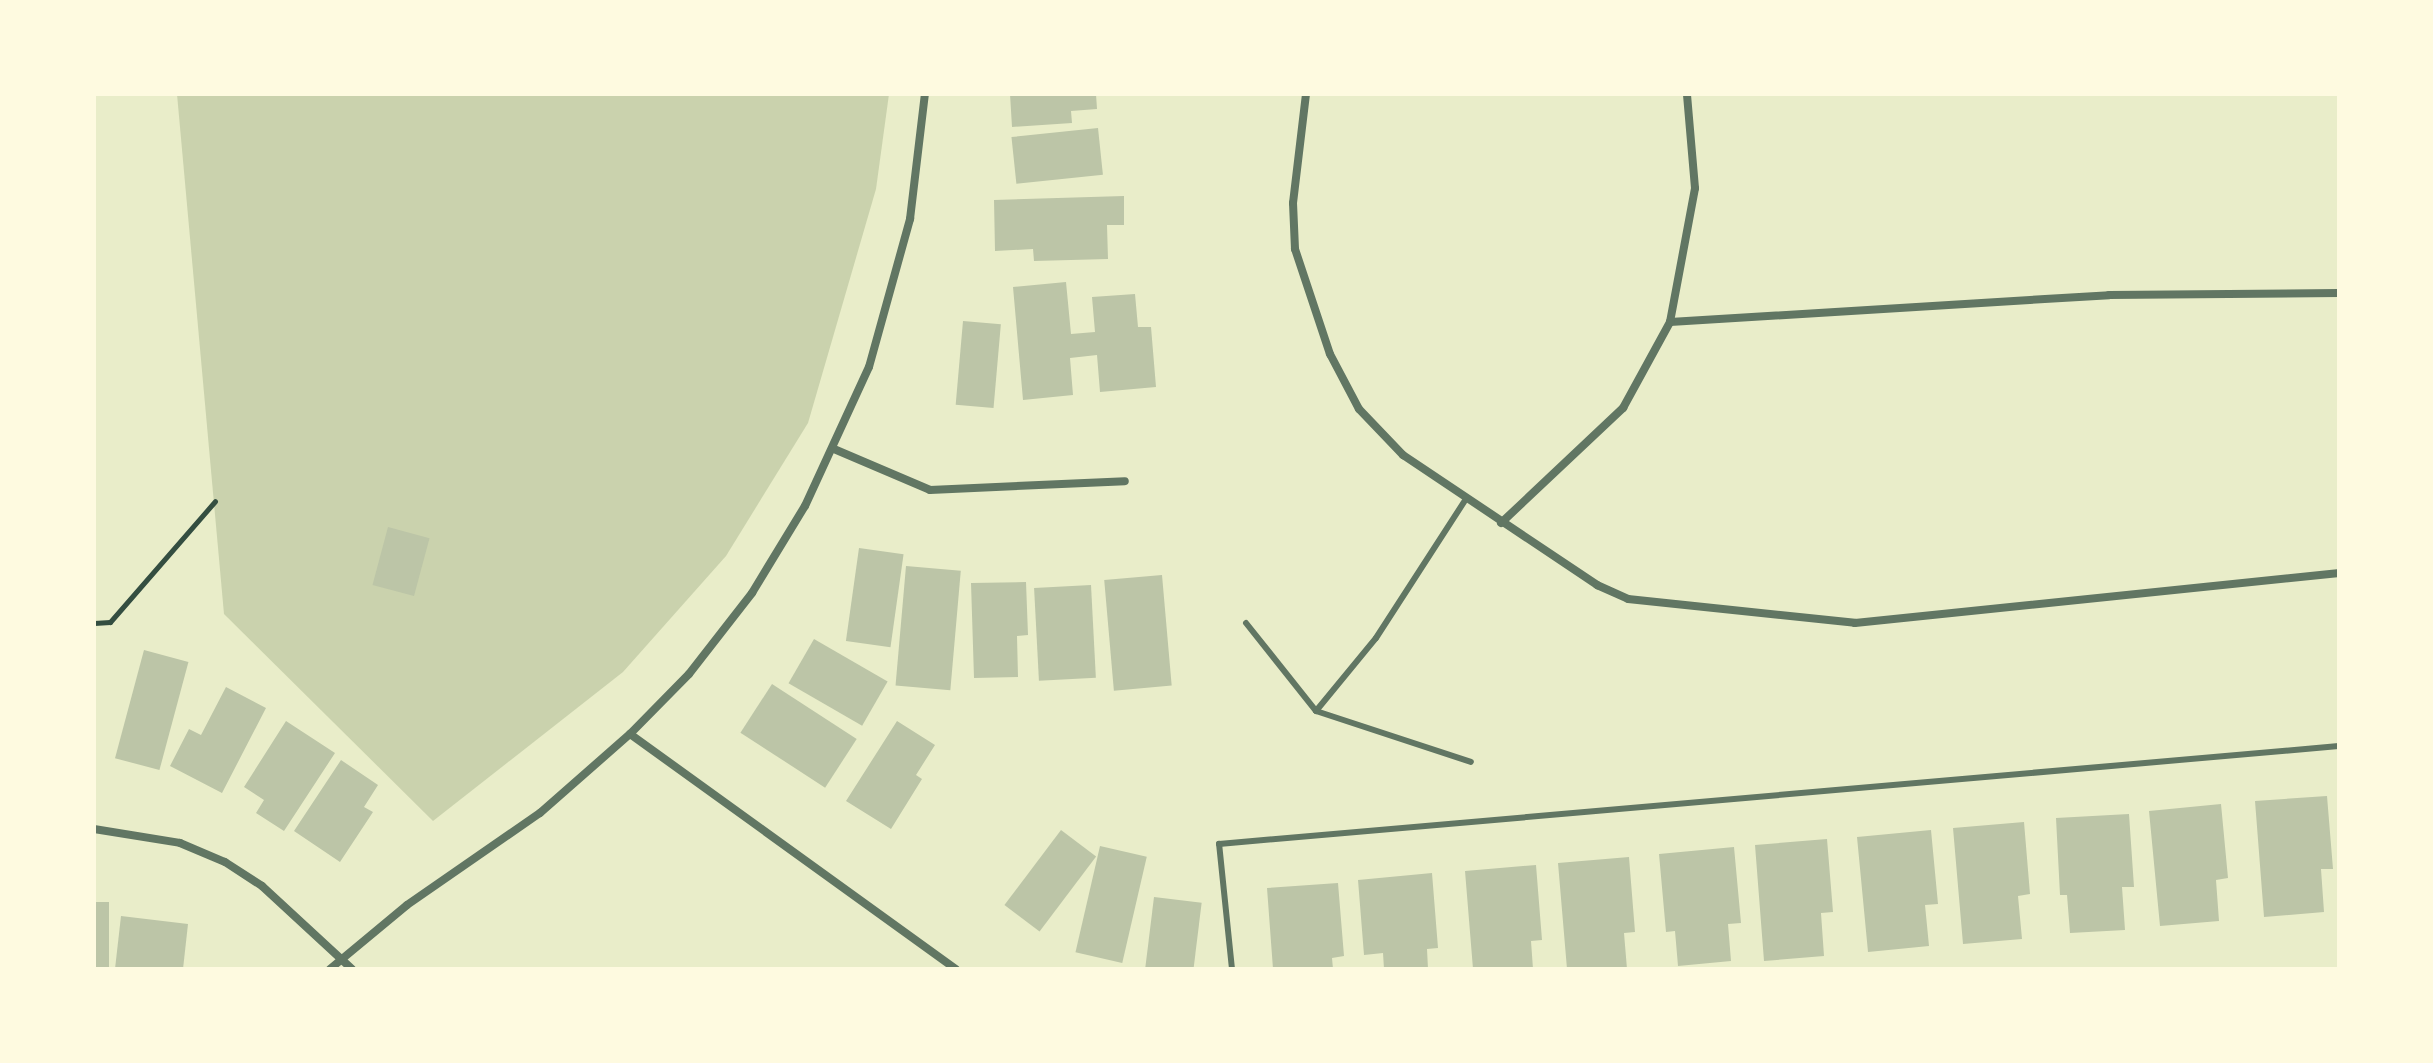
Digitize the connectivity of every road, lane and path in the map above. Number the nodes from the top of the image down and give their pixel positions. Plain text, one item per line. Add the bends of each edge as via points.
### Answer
1 (925, 94) edge
2 (1306, 94) edge
3 (1687, 94) edge
4 (2339, 293) edge
5 (1670, 322) junction
6 (834, 449) junction
7 (1125, 481) dead end
8 (1466, 499) junction
9 (215, 501) dead end
10 (1501, 523) junction
11 (2339, 573) edge
12 (94, 623) edge
13 (1246, 623) dead end
14 (1316, 711) junction
15 (630, 734) junction
16 (2339, 746) edge
17 (1471, 762) dead end
18 (94, 829) edge
19 (341, 959) junction
20 (330, 969) edge
21 (352, 969) edge
22 (956, 969) edge
23 (1232, 969) edge

1 - 6 street via 910,219 894,286
2 - 8 street via 1293,203 1295,249 1330,354 1370,421 1403,455
3 - 5 street via 1695,188
4 - 5 street via 2109,295 1737,322
5 - 10 street via 1623,408
6 - 7 street via 930,490
6 - 15 street via 752,593 689,674
8 - 10 street
8 - 14 lane via 1376,638
9 - 12 path via 110,622
10 - 11 street via 1628,599 1840,622
13 - 14 lane
14 - 17 lane
15 - 19 street via 540,813 407,905
15 - 22 street
16 - 23 lane via 1219,844
18 - 19 street via 165,839 225,862 262,886
19 - 20 street
19 - 21 street

